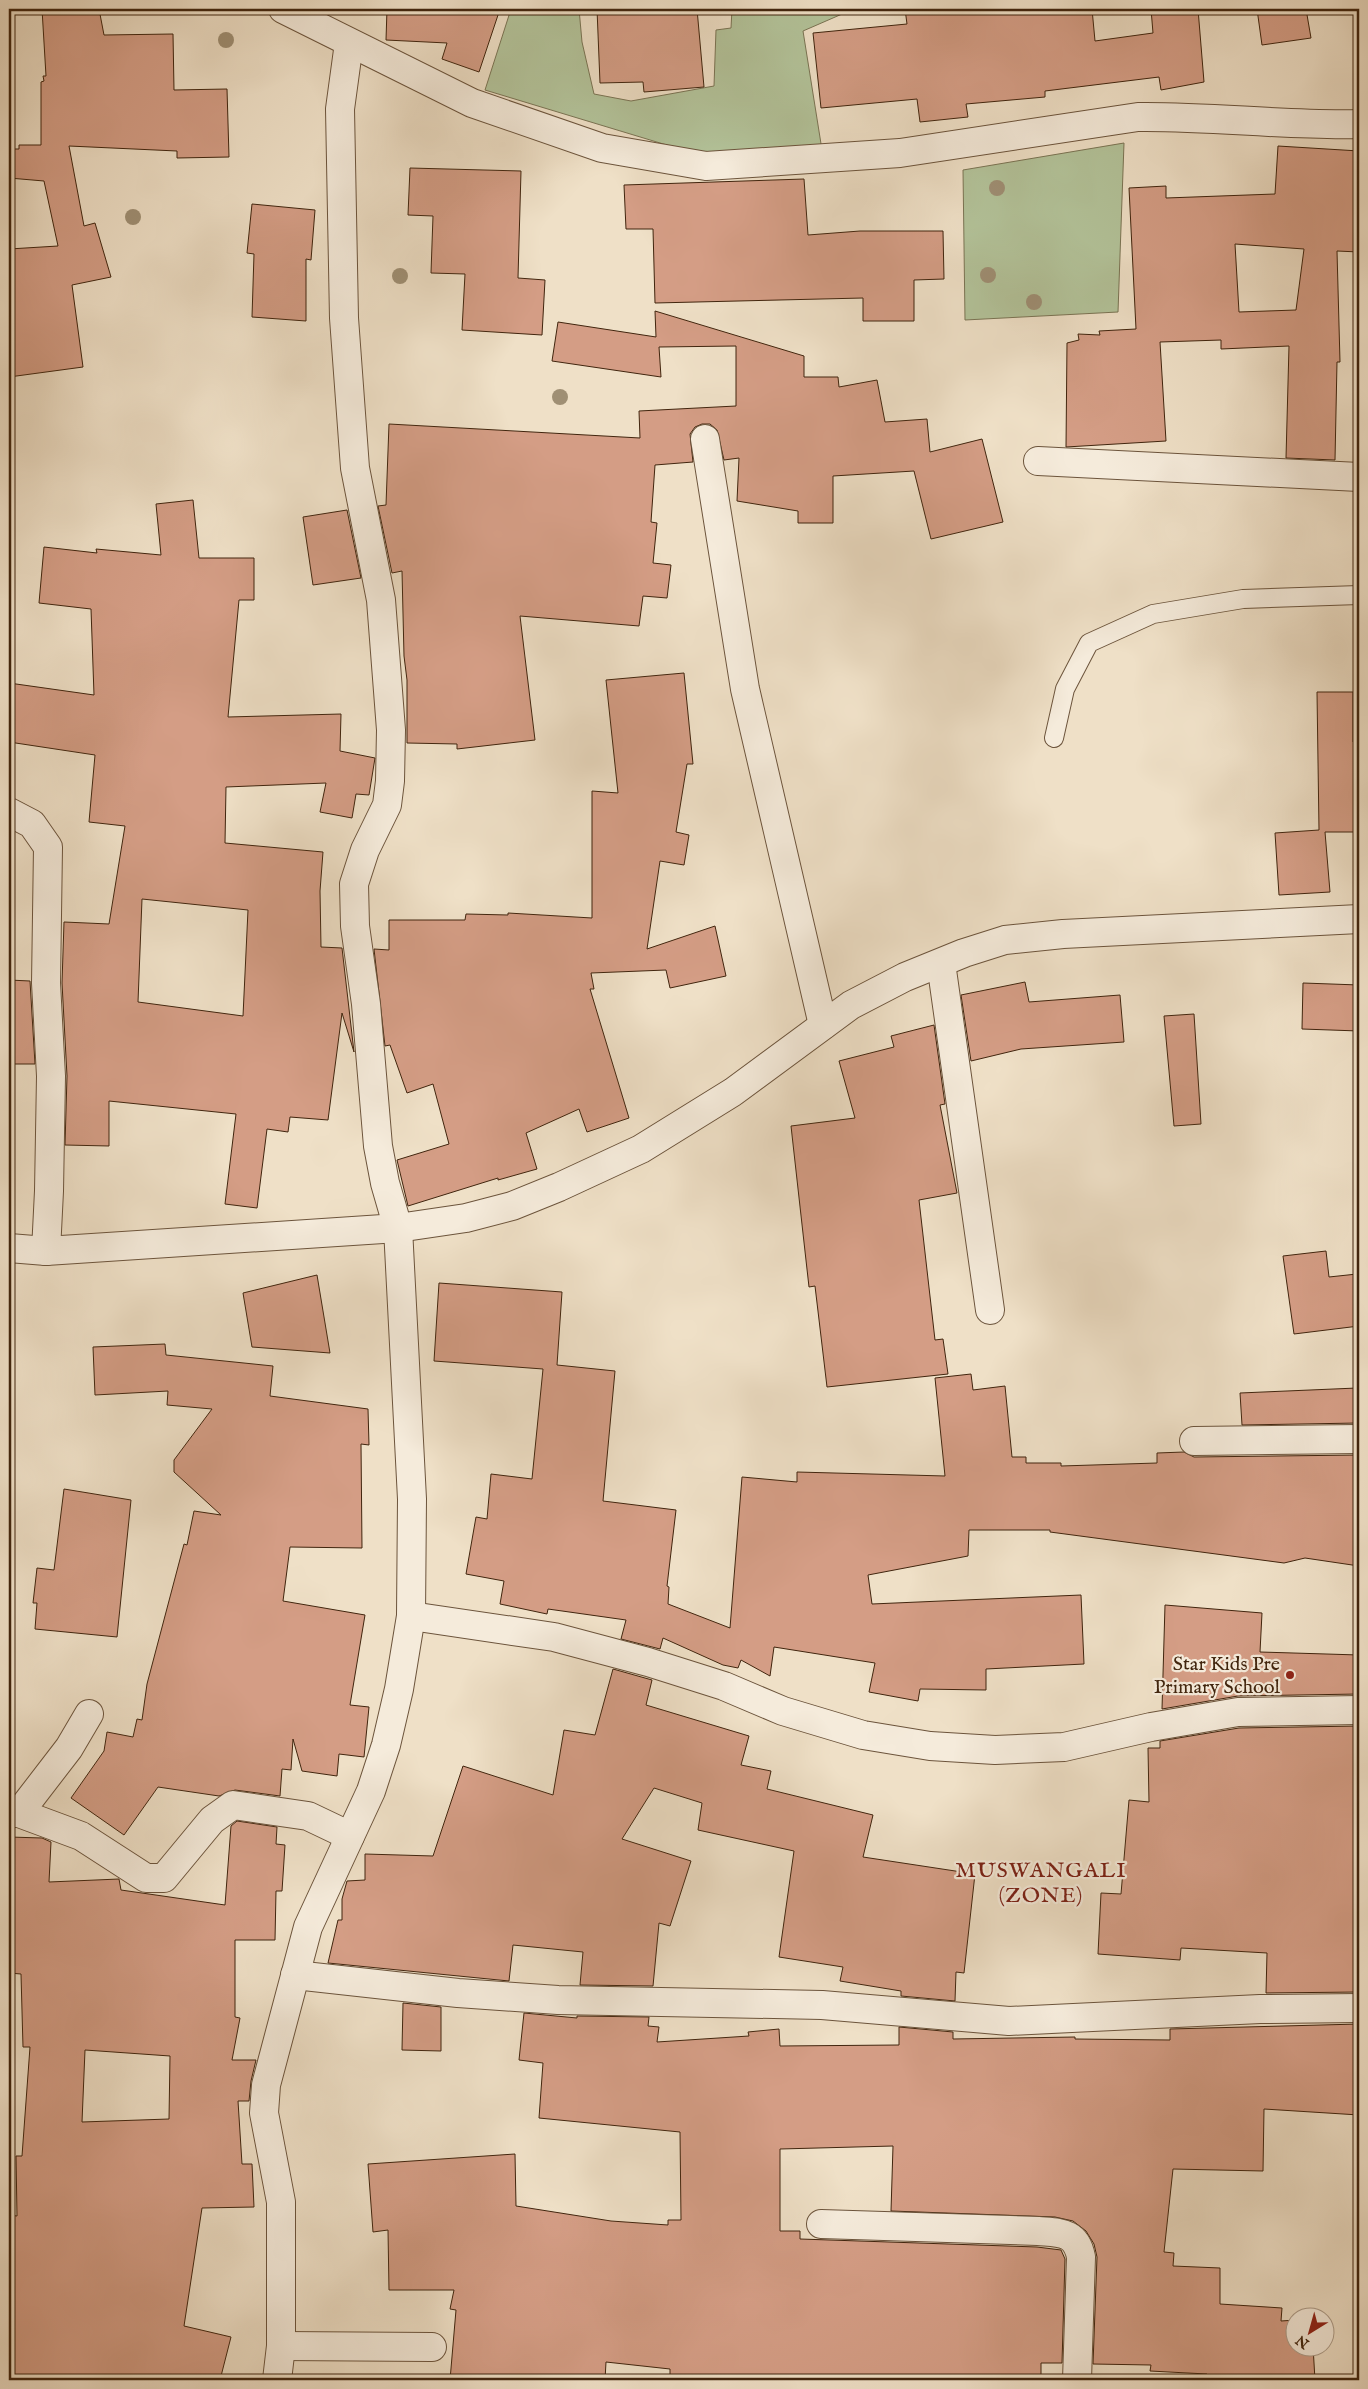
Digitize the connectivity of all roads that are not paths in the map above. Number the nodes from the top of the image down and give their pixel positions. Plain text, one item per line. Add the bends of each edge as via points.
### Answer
1 (283, 9) edge
2 (349, 43) junction
3 (1359, 124) edge
4 (705, 440) dead end
5 (1038, 461) dead end
6 (1359, 478) edge
7 (1359, 595) edge
8 (1054, 738) dead end
9 (9, 812) edge
10 (1359, 919) edge
11 (941, 963) junction
12 (823, 1025) junction
13 (398, 1228) junction
14 (9, 1248) edge
15 (46, 1251) junction
16 (990, 1310) dead end
17 (1359, 1439) edge
18 (1194, 1441) dead end
19 (411, 1616) junction
20 (1359, 1710) edge
21 (89, 1714) dead end
22 (14, 1813) edge
23 (350, 1836) junction
24 (295, 1975) junction
25 (1359, 2008) edge
26 (821, 2224) dead end
27 (280, 2346) junction
28 (432, 2347) dead end
29 (277, 2380) edge
30 (1077, 2380) edge

1 - 2 street
2 - 3 street via 472,103 592,145 706,166 900,153 1138,117 1310,126
2 - 13 street via 340,109 344,318 355,468 381,600 391,730 387,805 365,850 354,884 355,926 368,1018 378,1146
4 - 12 street via 745,689
5 - 6 street
7 - 8 lane via 1243,599 1154,614 1089,643 1064,689
9 - 15 street via 32,824 48,847 46,983 51,1076
10 - 11 street via 1005,940
11 - 12 street via 905,977 851,1005
11 - 16 street
12 - 13 street via 733,1092 641,1149 512,1206 466,1218
13 - 15 street
13 - 19 street via 412,1499
14 - 15 street
17 - 18 street
19 - 20 street via 554,1637 724,1686 783,1711 846,1729 930,1746 995,1750 1064,1747 1150,1727 1238,1712
19 - 23 street via 386,1745 371,1792
21 - 22 street via 69,1748
22 - 23 street via 81,1836 146,1878 164,1878 212,1820 233,1805 308,1816
23 - 24 street via 308,1927
24 - 25 street via 558,2000 822,2005 1009,2021 1260,2009
24 - 27 street via 266,2085 264,2113 280,2202
26 - 30 street via 1038,2231 1067,2235 1079,2246 1081,2257
27 - 28 street
27 - 29 street

